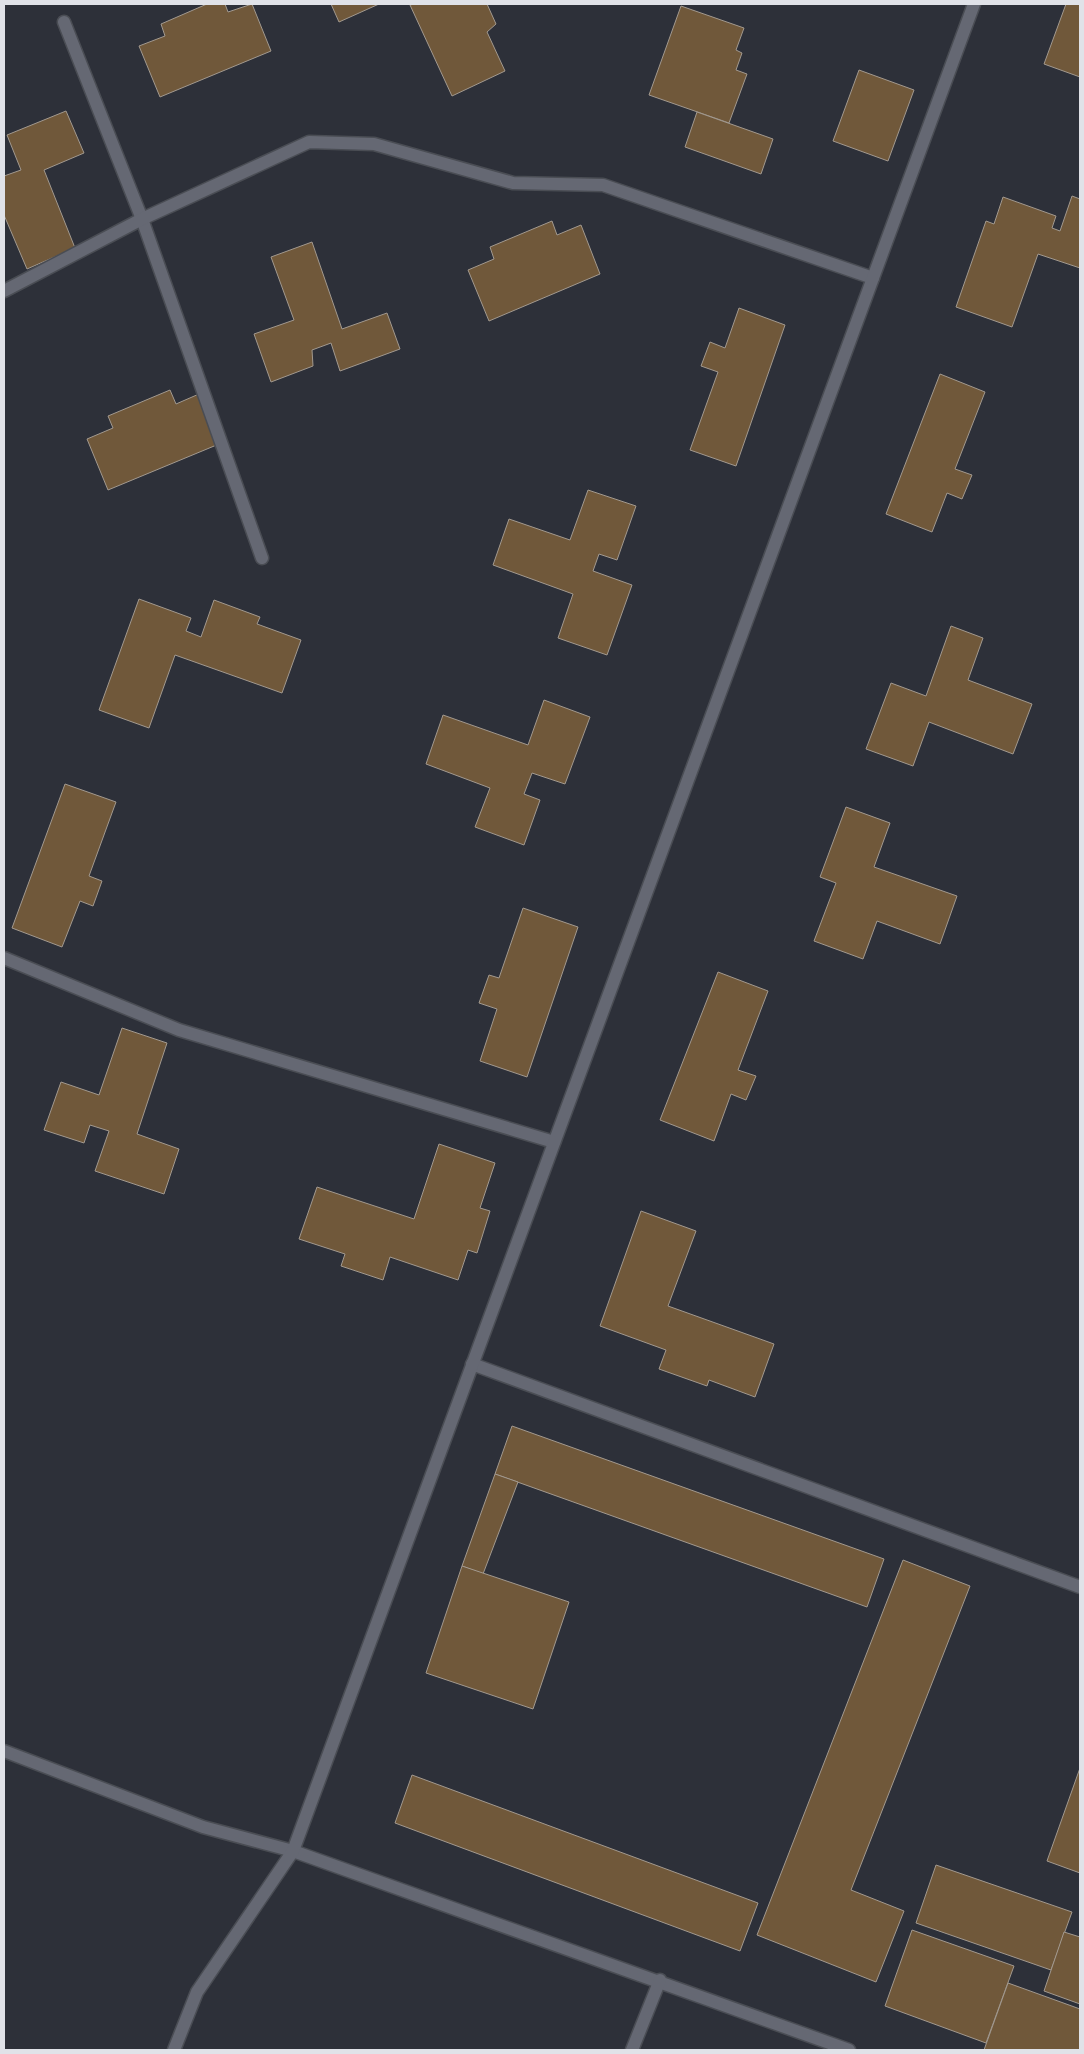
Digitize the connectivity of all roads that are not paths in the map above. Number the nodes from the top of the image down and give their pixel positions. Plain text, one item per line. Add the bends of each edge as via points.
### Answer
1 (974, 4) edge
2 (64, 22) dead end
3 (142, 219) junction
4 (873, 278) junction
5 (4, 291) edge
6 (262, 558) dead end
7 (4, 958) edge
8 (554, 1142) junction
9 (472, 1364) junction
10 (1080, 1587) edge
11 (4, 1751) edge
12 (293, 1851) junction
13 (660, 1980) junction
14 (174, 2050) edge
15 (632, 2050) edge
16 (849, 2050) edge

1 - 4 street
2 - 3 street
3 - 4 street via 309,142 374,144 513,182 603,185
3 - 5 street
3 - 6 street
4 - 8 street
7 - 8 street via 179,1030
8 - 9 street
9 - 10 street
9 - 12 street
11 - 12 street via 203,1827
12 - 13 street
12 - 14 street via 197,1992
13 - 15 street
13 - 16 street

